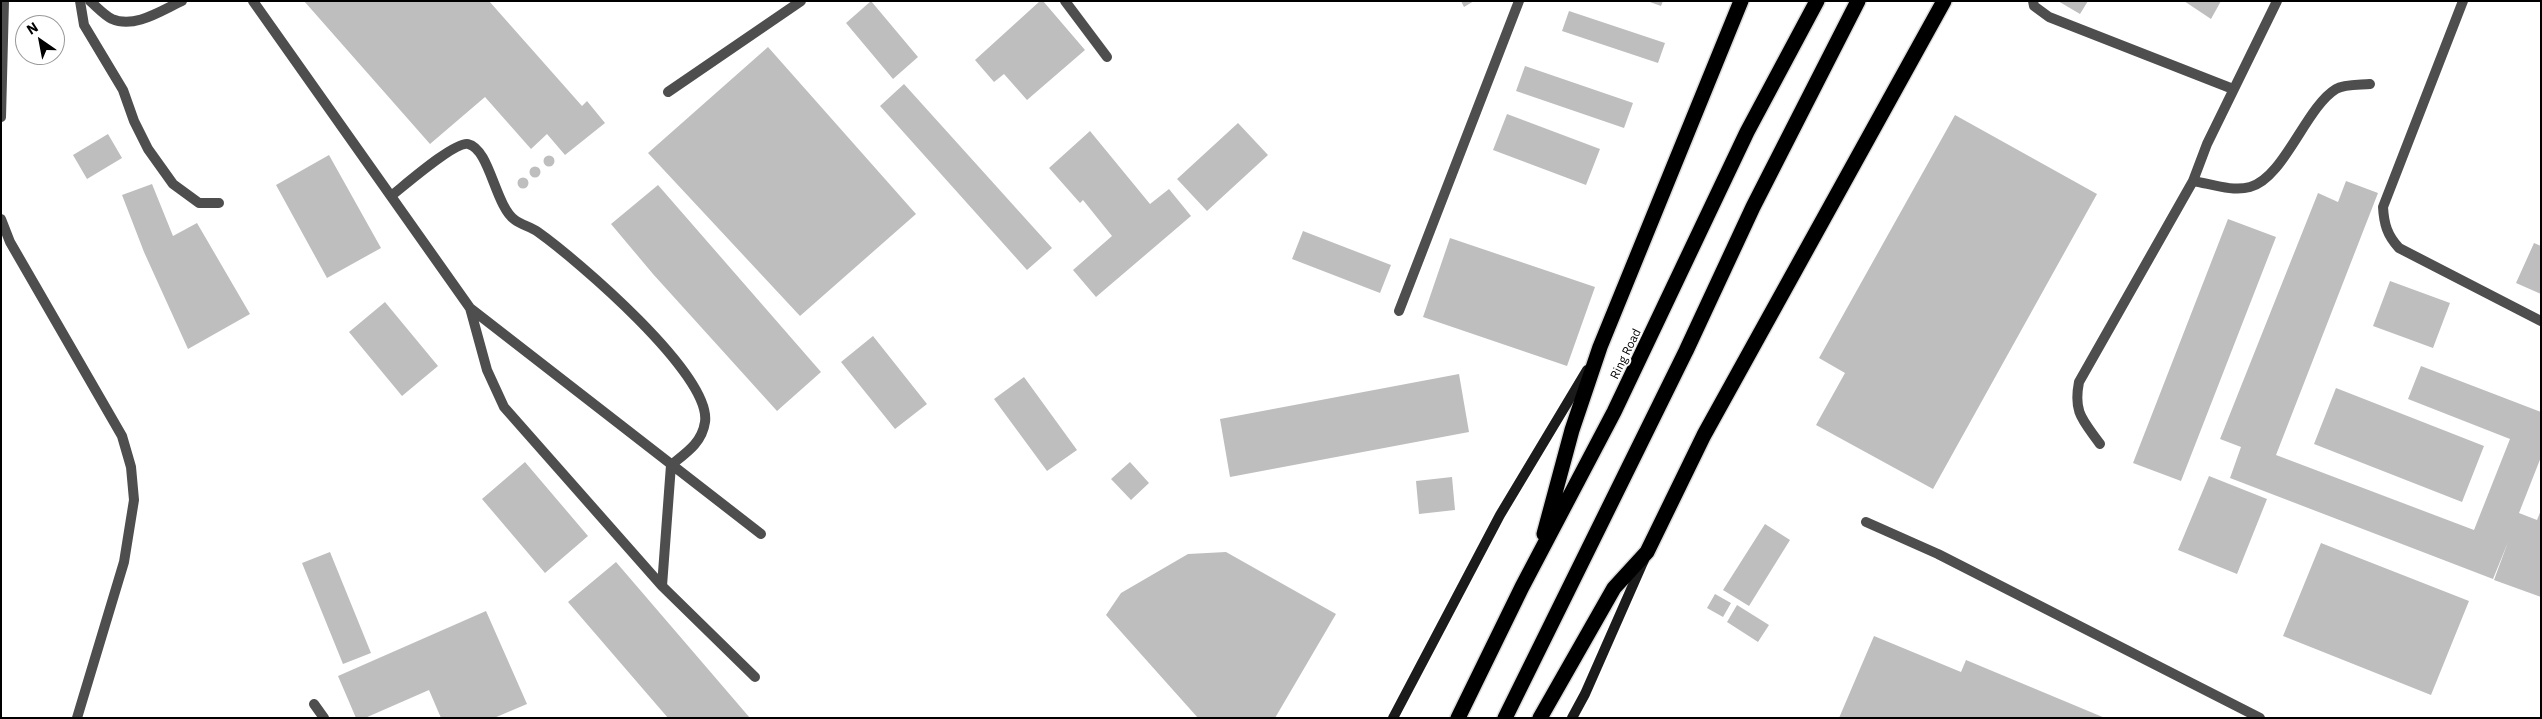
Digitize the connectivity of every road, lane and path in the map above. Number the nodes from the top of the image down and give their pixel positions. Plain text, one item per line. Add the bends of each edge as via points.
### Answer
1 (4, 1) edge
2 (80, 1) edge
3 (90, 1) edge
4 (182, 1) edge
5 (253, 1) edge
6 (801, 1) edge
7 (1065, 1) edge
8 (1741, 1) edge
9 (1817, 1) edge
10 (1858, 1) edge
11 (1944, 1) edge
12 (2033, 1) edge
13 (2277, 1) edge
14 (2463, 1) edge
15 (1517, 3) edge
16 (1107, 58) dead end
17 (2370, 84) dead end
18 (2233, 89) junction
19 (668, 92) dead end
20 (1, 117) edge
21 (2193, 181) junction
22 (390, 196) junction
23 (218, 203) dead end
24 (1, 219) edge
25 (470, 308) junction
26 (1399, 310) dead end
27 (2541, 321) edge
28 (1600, 347) junction
29 (2100, 444) dead end
30 (672, 465) junction
31 (1866, 522) dead end
32 (761, 534) dead end
33 (1648, 552) junction
34 (1536, 562) junction
35 (662, 586) junction
36 (755, 677) dead end
37 (314, 704) dead end
38 (77, 718) edge
39 (324, 718) edge
40 (1393, 718) edge
41 (1458, 718) edge
42 (1504, 718) edge
43 (1540, 718) edge
44 (1572, 718) edge
45 (2260, 718) edge

1 - 20 street
2 - 23 street via 84,25 123,90 148,149 173,184 199,203
3 - 4 street via 110,18 122,22 141,20
5 - 22 street
6 - 19 street
7 - 16 street
8 - 28 highway
9 - 34 highway, Ring Road via 1747,132 1618,404
10 - 42 highway via 1752,207 1686,351
11 - 33 highway via 1704,435
12 - 18 street via 2034,6 2049,16
13 - 18 street
14 - 27 street via 2383,207 2384,224 2389,238 2399,248
15 - 26 street
17 - 21 street via 2337,88 2324,99 2279,162 2252,187 2238,189
18 - 21 street
21 - 29 street via 2079,382 2076,401 2081,417
22 - 25 street
22 - 30 street via 453,149 466,143 474,146 507,212 538,232 609,291 672,355 703,403 706,421 697,444
24 - 38 street via 10,242 122,436 131,467 134,500 124,562
25 - 30 street
25 - 35 street via 487,370 504,407
28 - 34 highway via 1572,430
28 - 40 street via 1500,515
30 - 32 street
30 - 35 street
31 - 45 street via 1938,554
33 - 43 highway via 1614,588
33 - 44 street
34 - 41 highway, Ring Road
35 - 36 street
37 - 39 street

